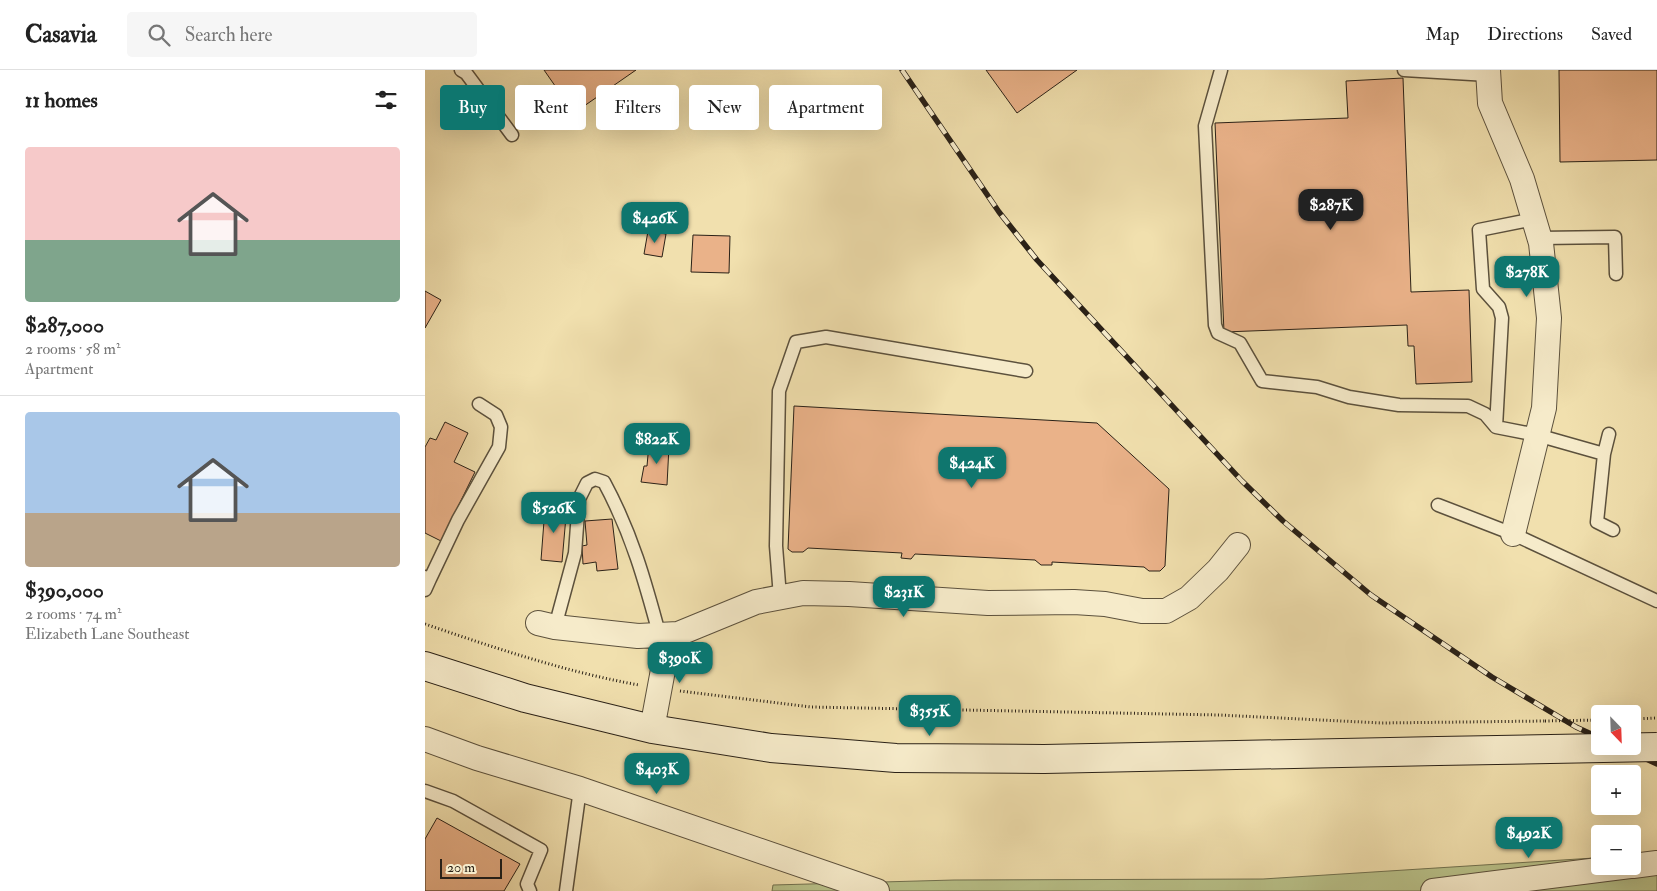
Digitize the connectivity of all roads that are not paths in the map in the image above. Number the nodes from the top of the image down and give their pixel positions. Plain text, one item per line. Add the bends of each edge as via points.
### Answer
1 (461, 70) edge
2 (1221, 70) edge
3 (1404, 70) edge
4 (1488, 73) edge
5 (512, 135) dead end
6 (1537, 228) junction
7 (1616, 274) dead end
8 (1026, 371) dead end
9 (479, 404) dead end
10 (1496, 427) junction
11 (1609, 434) dead end
12 (1537, 435) junction
13 (1604, 454) junction
14 (1438, 504) dead end
15 (1613, 530) dead end
16 (1513, 534) junction
17 (1238, 545) dead end
18 (427, 582) edge
19 (780, 597) junction
20 (1657, 602) edge
21 (547, 625) joint
22 (660, 636) junction
23 (425, 666) edge
24 (652, 729) junction
25 (425, 739) edge
26 (1657, 747) edge
27 (581, 789) junction
28 (425, 791) edge
29 (1657, 863) edge
30 (1641, 865) edge
31 (1591, 871) edge
32 (530, 891) edge
33 (566, 891) edge
34 (877, 891) edge
35 (1433, 891) edge

1 - 5 lane
2 - 10 lane via 1205,126 1209,231 1218,333 1240,343 1262,381 1317,387 1349,397 1399,405 1468,406 1485,414
3 - 4 lane
4 - 6 street via 1490,103 1522,179
6 - 7 lane via 1615,237
6 - 10 lane via 1479,230 1483,288 1499,307 1502,318
6 - 12 street via 1549,318 1544,408
8 - 19 lane via 826,337 796,342 779,391 776,546
9 - 18 lane via 495,415 501,427 499,447
10 - 12 lane
11 - 13 lane
12 - 13 lane
12 - 16 street
13 - 15 lane via 1597,522
14 - 16 lane
16 - 20 lane
17 - 19 street via 1189,598 1166,611 1075,602 988,603 803,593
19 - 22 street via 755,602 678,634
21 - 22 street
21 - 22 lane via 575,554 579,499 587,483 595,479 604,482 624,519
22 - 24 street via 663,670
23 - 24 main road via 525,698
24 - 26 main road, bridge via 771,748 896,758
25 - 27 street
27 - 33 lane
27 - 34 street
28 - 32 lane via 453,801 541,850 527,884
29 - 30 street
31 - 35 street

